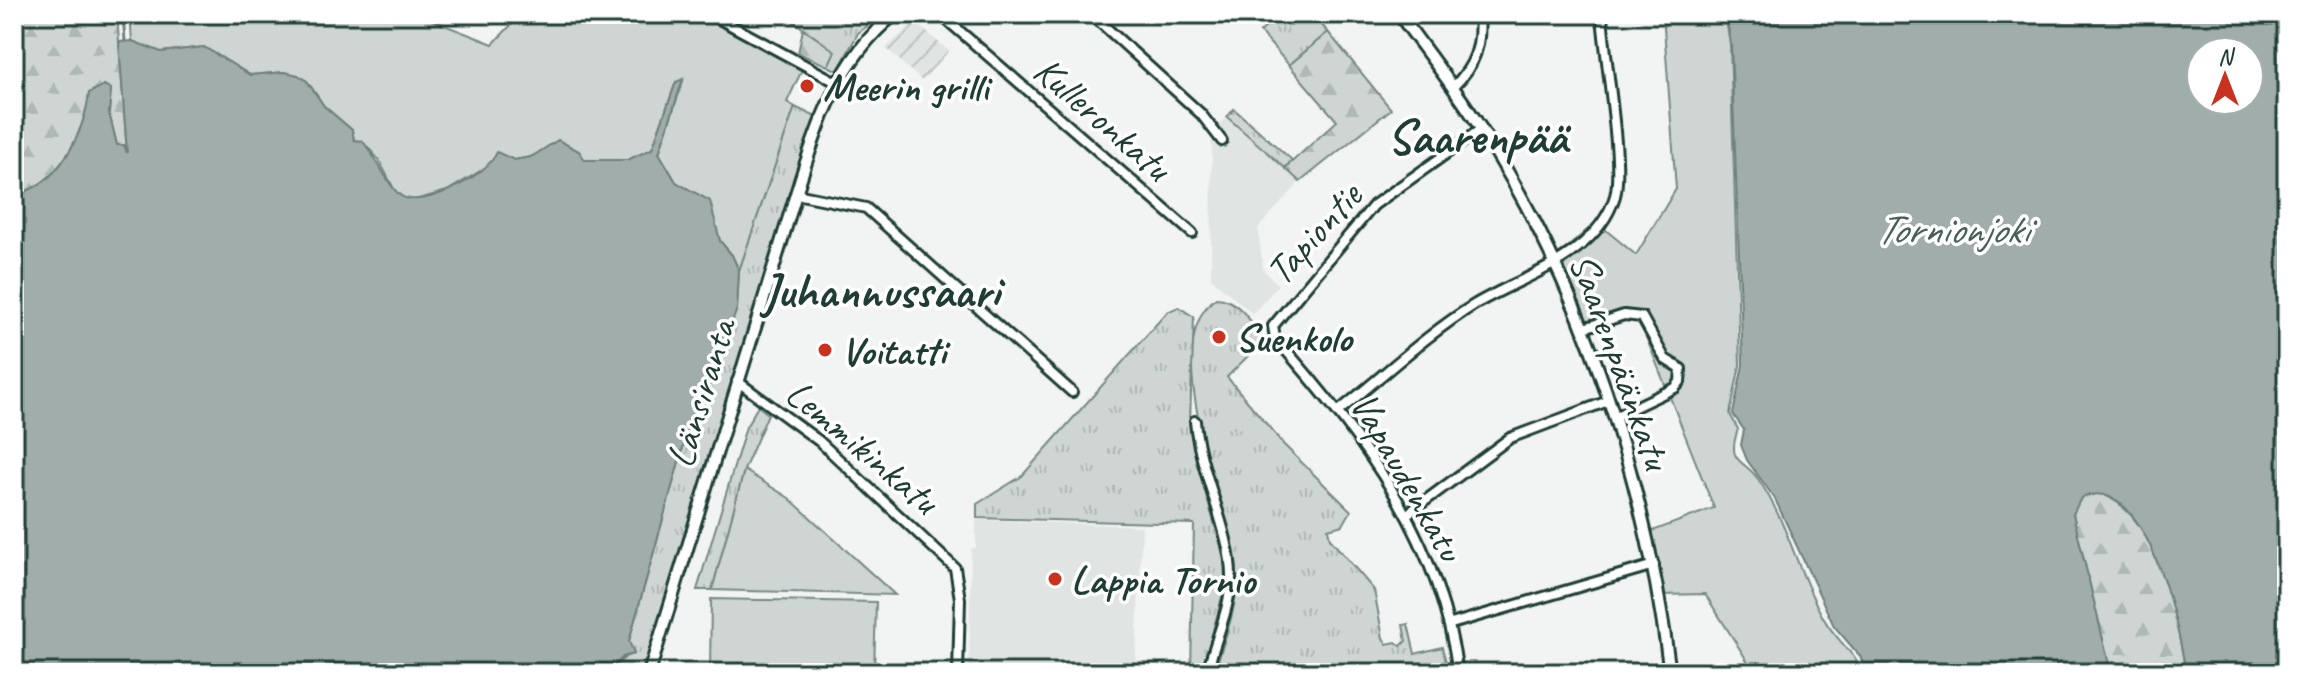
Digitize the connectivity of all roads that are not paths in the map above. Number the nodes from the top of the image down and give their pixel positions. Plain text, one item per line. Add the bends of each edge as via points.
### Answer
1 (710, 14) edge
2 (895, 14) edge
3 (940, 14) edge
4 (1091, 14) edge
5 (1399, 14) edge
6 (1479, 14) edge
7 (1602, 14) edge
8 (838, 83) junction
9 (1453, 87) junction
10 (1481, 129) junction
11 (1222, 141) dead end
12 (796, 194) junction
13 (1192, 233) dead end
14 (1554, 265) junction
15 (1273, 326) joint
16 (1584, 328) junction
17 (737, 381) junction
18 (1072, 392) dead end
19 (1608, 401) junction
20 (1340, 410) junction
21 (1614, 417) junction
22 (1195, 421) dead end
23 (1406, 515) junction
24 (1654, 565) junction
25 (1451, 624) junction
26 (649, 673) edge
27 (958, 673) edge
28 (1207, 673) edge
29 (1458, 673) edge
30 (1670, 673) edge

1 - 8 street
2 - 8 street, Länsiranta via 869,37
3 - 13 street, Kulleronkatu
4 - 11 street via 1201,114
5 - 9 street, Saarenpäänkatu
6 - 9 street via 1480,46 1472,66
7 - 14 street via 1616,194 1608,214
8 - 12 street, Länsiranta
9 - 10 street, Saarenpäänkatu
10 - 14 street, Saarenpäänkatu
10 - 15 street, Tapiontie via 1374,205
12 - 17 street, Länsiranta
12 - 18 street via 866,208
14 - 16 street, Saarenpäänkatu
14 - 20 street via 1473,306
15 - 20 street, Vapaudenkatu via 1275,338
16 - 19 street, Saarenpäänkatu
16 - 21 street via 1624,315 1642,317 1665,359 1681,369 1675,388
17 - 26 street, Länsiranta
17 - 27 street, Lemmikinkatu via 819,441 948,559 959,580
19 - 21 street, Saarenpäänkatu
19 - 23 street via 1510,438
20 - 23 street, Vapaudenkatu
21 - 24 street, Saarenpäänkatu
22 - 28 street via 1231,575
23 - 25 street, Vapaudenkatu via 1429,559
24 - 25 street
24 - 30 street, Saarenpäänkatu
25 - 29 street, Vapaudenkatu

